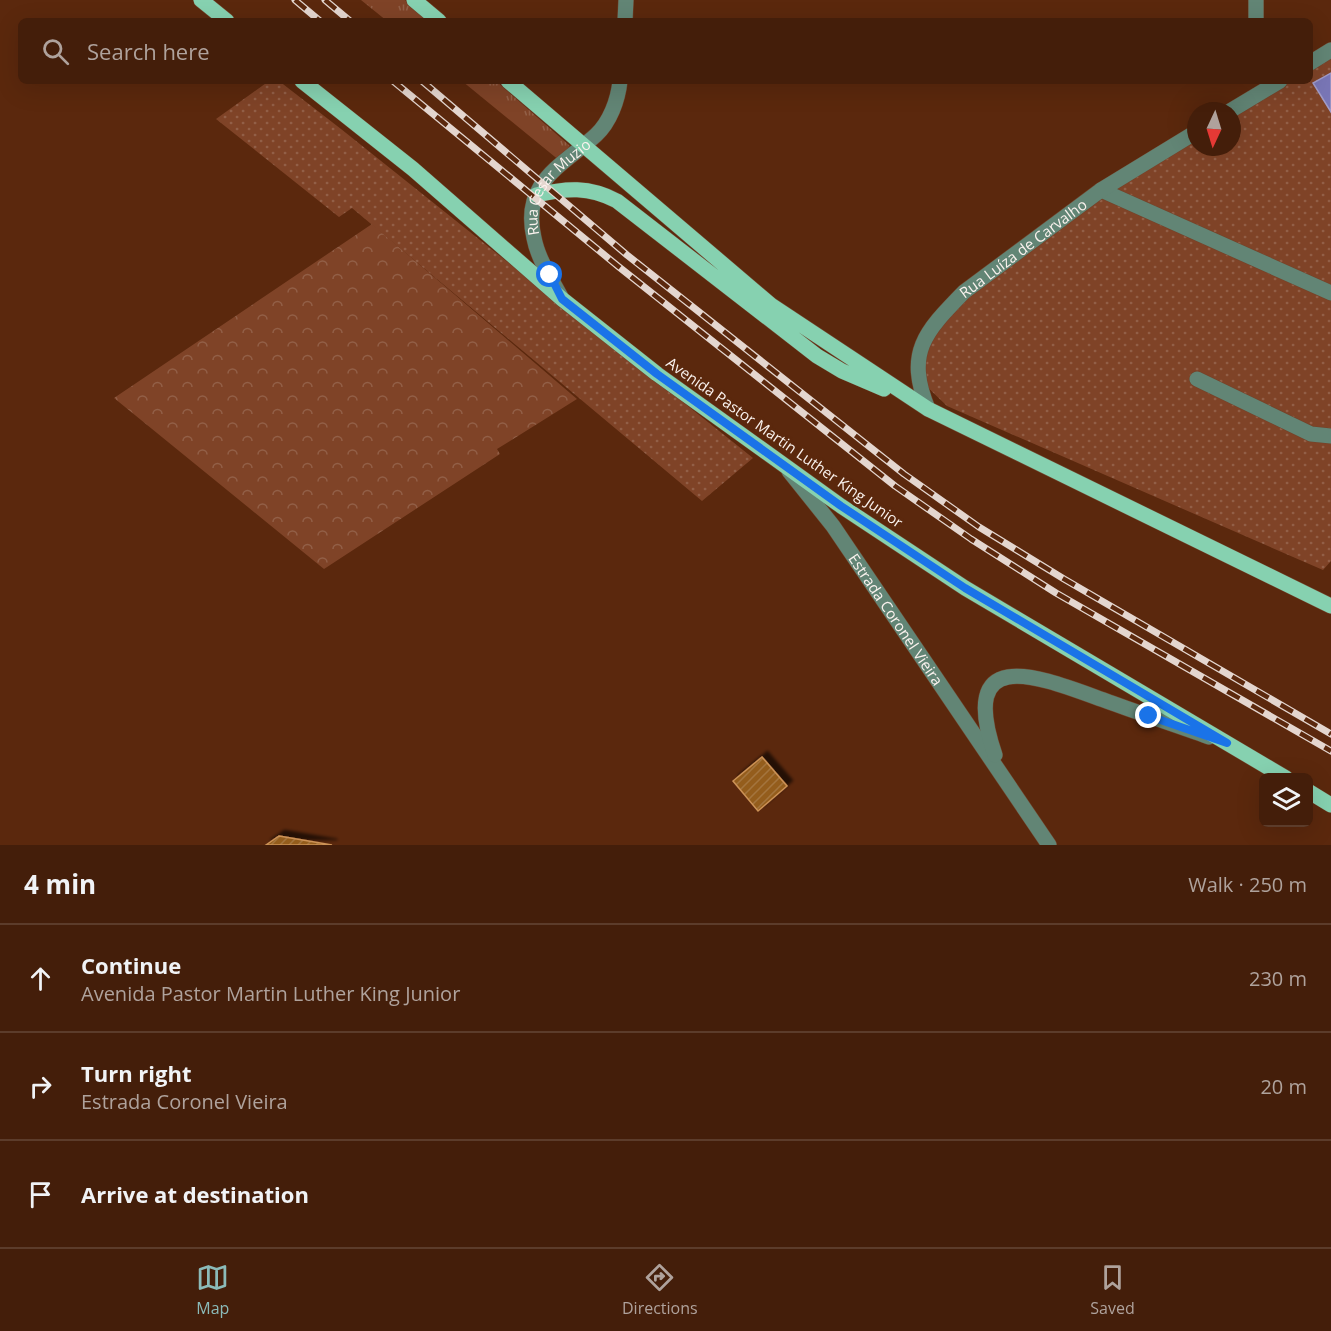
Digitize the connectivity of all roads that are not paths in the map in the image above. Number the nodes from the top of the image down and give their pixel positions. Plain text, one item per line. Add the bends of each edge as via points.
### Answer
1 (201, 0) edge
2 (414, 0) edge
3 (626, 0) edge
4 (1256, 0) edge
5 (223, 18) edge
6 (435, 18) edge
7 (625, 18) edge
8 (1256, 18) edge
9 (1331, 50) edge
10 (1313, 61) edge
11 (306, 84) edge
12 (511, 84) edge
13 (619, 84) edge
14 (1257, 88) edge
15 (1241, 102) edge
16 (1187, 137) edge
17 (582, 145) junction
18 (1101, 190) junction
19 (536, 195) junction
20 (1331, 293) edge
21 (562, 299) junction
22 (1197, 379) dead end
23 (928, 409) junction
24 (1331, 435) edge
25 (785, 466) junction
26 (1331, 606) edge
27 (1227, 743) junction
28 (1279, 773) edge
29 (1002, 775) junction
30 (1313, 794) edge
31 (1331, 805) edge
32 (1049, 845) edge

1 - 5 main road
2 - 6 main road
3 - 7 street
4 - 8 street
9 - 10 street
11 - 21 main road, Avenida Pastor Martin Luther King Junior via 413,169
12 - 17 main road
13 - 17 street, Rua Cesar Muzio via 606,122
14 - 15 street
16 - 18 street, Rua Luíza de Carvalho
17 - 19 street, Rua Cesar Muzio via 551,171
17 - 23 main road via 771,305
18 - 20 street
18 - 23 street, Rua Luíza de Carvalho via 964,292 928,332 920,347 917,368
19 - 21 street, Rua Cesar Muzio via 534,239
19 - 23 main road via 574,188 603,193 817,356
21 - 25 main road, Avenida Pastor Martin Luther King Junior via 657,374
22 - 24 street via 1311,434
23 - 26 main road
25 - 27 main road, Avenida Pastor Martin Luther King Junior via 965,588
25 - 29 street, Estrada Coronel Vieira via 833,526
27 - 28 main road, Avenida Pastor Martin Luther King Junior
27 - 29 street, Estrada Coronel Vieira via 1045,679 1014,674 990,688 984,702 990,740
29 - 32 street, Estrada Coronel Vieira
30 - 31 main road

